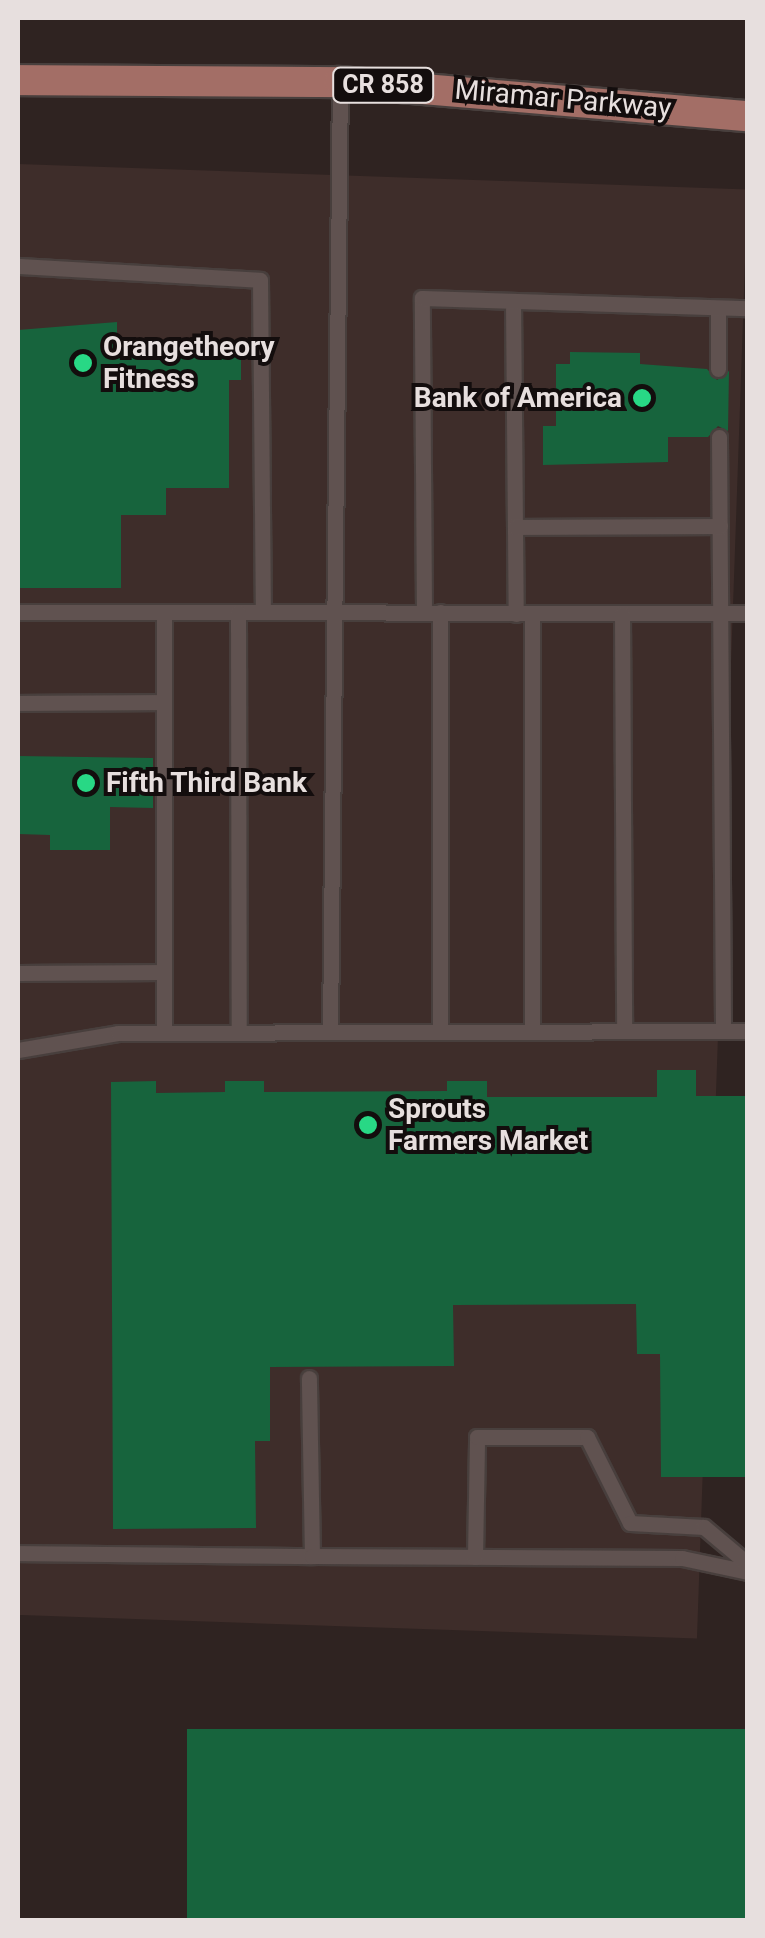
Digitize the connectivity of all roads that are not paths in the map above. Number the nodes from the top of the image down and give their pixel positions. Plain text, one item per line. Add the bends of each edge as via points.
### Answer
1 (18, 80) edge
2 (340, 82) junction
3 (748, 116) edge
4 (18, 266) edge
5 (512, 301) junction
6 (718, 308) junction
7 (748, 308) edge
8 (718, 369) dead end
9 (719, 438) dead end
10 (720, 526) junction
11 (514, 527) junction
12 (263, 611) junction
13 (335, 611) junction
14 (18, 612) edge
15 (164, 612) junction
16 (238, 612) junction
17 (432, 612) junction
18 (748, 612) edge
19 (724, 613) junction
20 (524, 614) junction
21 (622, 614) junction
22 (18, 702) edge
23 (164, 702) junction
24 (163, 972) junction
25 (18, 973) edge
26 (624, 1030) junction
27 (723, 1030) junction
28 (440, 1031) junction
29 (532, 1031) junction
30 (748, 1031) edge
31 (164, 1032) junction
32 (330, 1032) junction
33 (239, 1033) junction
34 (18, 1050) edge
35 (309, 1378) dead end
36 (18, 1553) edge
37 (312, 1556) junction
38 (475, 1557) junction
39 (748, 1564) edge
40 (748, 1572) edge

1 - 2 main road, Miramar Parkway / CR 858
2 - 3 main road, Miramar Parkway / CR 858
2 - 13 lane
4 - 12 lane via 260,280
5 - 6 lane
5 - 11 lane
5 - 17 lane via 422,298
6 - 7 lane
6 - 8 lane
9 - 10 lane
10 - 11 lane
10 - 19 lane
11 - 20 lane
12 - 13 lane
12 - 16 lane
13 - 17 lane
13 - 32 lane
14 - 15 lane
15 - 16 lane
15 - 23 lane
16 - 33 lane
17 - 20 lane
17 - 28 lane
18 - 19 lane
19 - 21 lane
19 - 27 lane
20 - 21 lane
20 - 29 lane
21 - 26 lane
22 - 23 lane
23 - 24 lane
24 - 25 lane
24 - 31 lane
26 - 27 lane
26 - 29 lane
27 - 30 lane
28 - 29 lane
28 - 32 lane
31 - 33 lane
31 - 34 lane
32 - 33 lane
35 - 37 lane
36 - 37 lane
37 - 38 lane
38 - 39 lane via 477,1438 586,1437 630,1523 704,1528
38 - 40 lane via 682,1558

